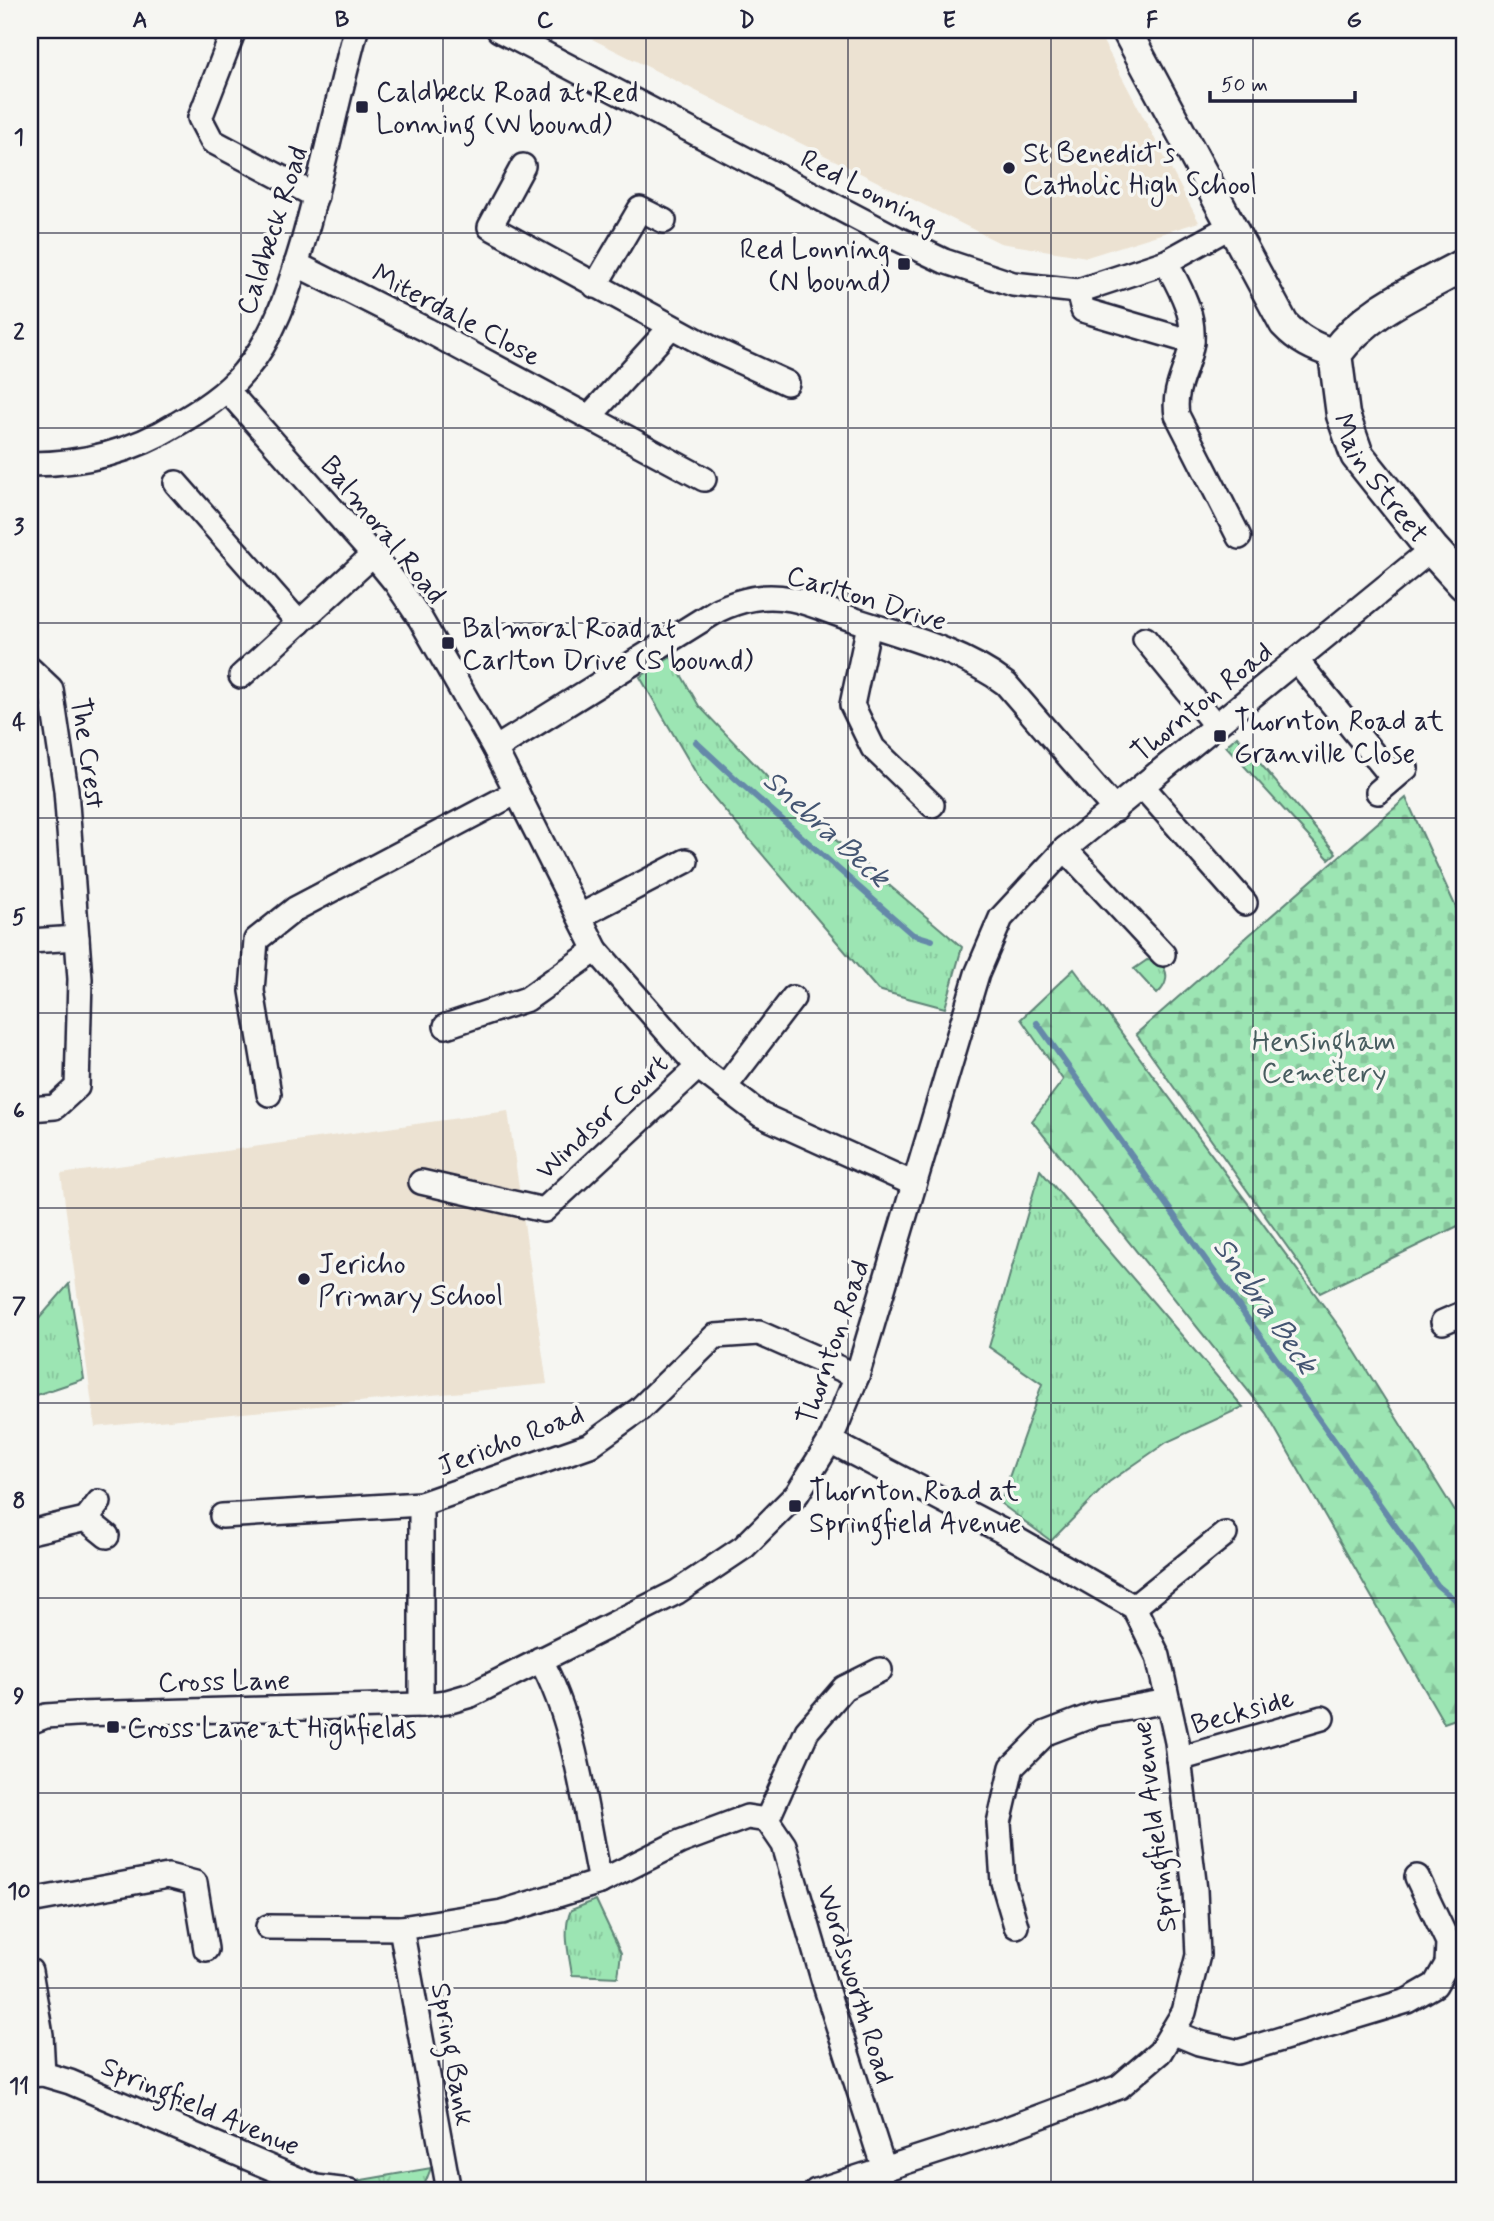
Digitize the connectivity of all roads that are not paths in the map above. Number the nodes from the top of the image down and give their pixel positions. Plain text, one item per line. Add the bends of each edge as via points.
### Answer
1 (234, 30) edge
2 (356, 30) edge
3 (499, 30) edge
4 (1126, 30) edge
5 (523, 166) dead end
6 (316, 196) junction
7 (664, 221) dead end
8 (1231, 226) junction
9 (1166, 262) junction
10 (296, 264) junction
11 (1464, 265) edge
12 (595, 286) junction
13 (1078, 291) junction
14 (671, 327) junction
15 (1192, 342) junction
16 (1335, 354) junction
17 (787, 383) dead end
18 (227, 390) junction
19 (589, 417) junction
20 (30, 464) edge
21 (705, 479) dead end
22 (176, 483) dead end
23 (1239, 537) dead end
24 (1432, 549) junction
25 (373, 555) junction
26 (1464, 584) edge
27 (299, 623) junction
28 (869, 625) junction
29 (1145, 639) dead end
30 (1297, 661) junction
31 (30, 669) edge
32 (241, 676) dead end
33 (1216, 726) junction
34 (495, 749) junction
35 (1392, 779) dead end
36 (1143, 787) junction
37 (517, 792) junction
38 (932, 805) dead end
39 (1115, 810) junction
40 (1065, 849) junction
41 (686, 861) dead end
42 (1245, 903) dead end
43 (580, 916) junction
44 (78, 937) junction
45 (30, 941) edge
46 (596, 950) junction
47 (1151, 950) dead end
48 (793, 998) dead end
49 (446, 1026) dead end
50 (698, 1067) junction
51 (725, 1087) junction
52 (269, 1094) dead end
53 (30, 1109) edge
54 (421, 1182) dead end
55 (915, 1184) junction
56 (1464, 1313) edge
57 (1443, 1322) dead end
58 (857, 1376) junction
59 (830, 1441) junction
60 (421, 1504) junction
61 (222, 1516) dead end
62 (30, 1532) edge
63 (1225, 1534) dead end
64 (107, 1536) dead end
65 (1134, 1607) junction
66 (540, 1659) junction
67 (880, 1670) dead end
68 (1168, 1701) junction
69 (421, 1705) junction
70 (1322, 1718) dead end
71 (30, 1722) edge
72 (1179, 1759) junction
73 (767, 1820) junction
74 (1417, 1877) dead end
75 (600, 1882) junction
76 (30, 1900) edge
77 (1016, 1926) dead end
78 (268, 1927) dead end
79 (401, 1928) junction
80 (206, 1949) dead end
81 (30, 1971) edge
82 (1172, 2032) junction
83 (36, 2074) edge
84 (884, 2169) junction
85 (349, 2191) edge
86 (449, 2191) edge
87 (816, 2191) edge

1 - 6 street via 200,118 212,141
2 - 6 street, Caldbeck Road
3 - 13 street, Red Lonning via 944,261 1013,285
4 - 8 street
5 - 12 street via 490,227
6 - 10 street, Caldbeck Road
7 - 12 street via 640,209
8 - 9 street, Red Lonning
8 - 16 street via 1284,324 1304,342
9 - 13 street, Red Lonning
9 - 15 street via 1186,300
10 - 18 street, Caldbeck Road via 272,330
10 - 19 street, Miterdale Close
11 - 16 main road via 1395,300 1348,337
12 - 14 street
13 - 15 street via 1083,310
14 - 17 street
14 - 19 street
15 - 23 street via 1175,401 1177,415
16 - 24 main road, Main Street via 1343,415 1357,454
18 - 20 street, Caldbeck Road via 141,444 84,461
18 - 25 street, Balmoral Road
19 - 21 street, Miterdale Close
22 - 27 street
24 - 26 main road, Main Street
24 - 30 street, Thornton Road
25 - 27 street
25 - 34 street, Balmoral Road via 421,620
27 - 32 street
28 - 34 street, Carlton Drive via 791,599 740,599
28 - 38 street via 852,705 873,748
28 - 39 street, Carlton Drive via 950,654 1006,684
29 - 33 street
30 - 33 street, Thornton Road
30 - 35 street, Thornton Road
31 - 44 street, The Crest via 51,689 66,790
33 - 36 street, Thornton Road
34 - 37 street, Balmoral Road
36 - 39 street, Thornton Road
36 - 42 street, Thornton Road
37 - 43 street, Balmoral Road
37 - 52 street via 295,909 256,940 252,991
39 - 40 street, Thornton Road
40 - 47 street
40 - 55 street, Thornton Road via 1001,918 977,974
41 - 43 street
43 - 46 street, Balmoral Road
44 - 45 street
44 - 53 street, The Crest via 77,1087 55,1107
46 - 49 street via 527,999
46 - 50 street, Balmoral Road
48 - 51 street
50 - 51 street, Balmoral Road
50 - 54 street, Windsor Court via 544,1210
51 - 55 street, Balmoral Road via 761,1115
55 - 58 street, Thornton Road
56 - 57 street
58 - 59 street, Thornton Road
58 - 60 street, Jericho Road via 760,1333 715,1336 640,1409 590,1445
59 - 65 street
59 - 66 street, Thornton Road via 797,1494 744,1547 677,1592
60 - 61 street, Jericho Road
60 - 69 street
62 - 64 street via 93,1511
63 - 65 street
65 - 68 street, Springfield Avenue via 1158,1656
66 - 69 street, Thornton Road via 471,1695
66 - 75 street via 565,1715
67 - 73 street via 844,1688 807,1731
68 - 72 street, Springfield Avenue
68 - 77 street via 1097,1714 1046,1733 1012,1767 999,1823 1003,1882
69 - 71 street, Cross Lane via 76,1714
70 - 72 street, Beckside
72 - 82 street, Springfield Avenue via 1198,1955 1184,2012
73 - 75 street via 747,1817 680,1842
73 - 84 street, Wordsworth Road via 784,1845
74 - 82 street via 1448,1942 1447,1964 1435,1985 1406,2001 1238,2052
75 - 79 street via 502,1912
76 - 80 street via 168,1876 195,1883
78 - 79 street
79 - 86 street, Spring Bank
81 - 83 street via 41,2035
82 - 84 street, Springfield Avenue via 1160,2052 1119,2087
83 - 85 street, Springfield Avenue via 71,2082 316,2187
84 - 87 street, Springfield Avenue

